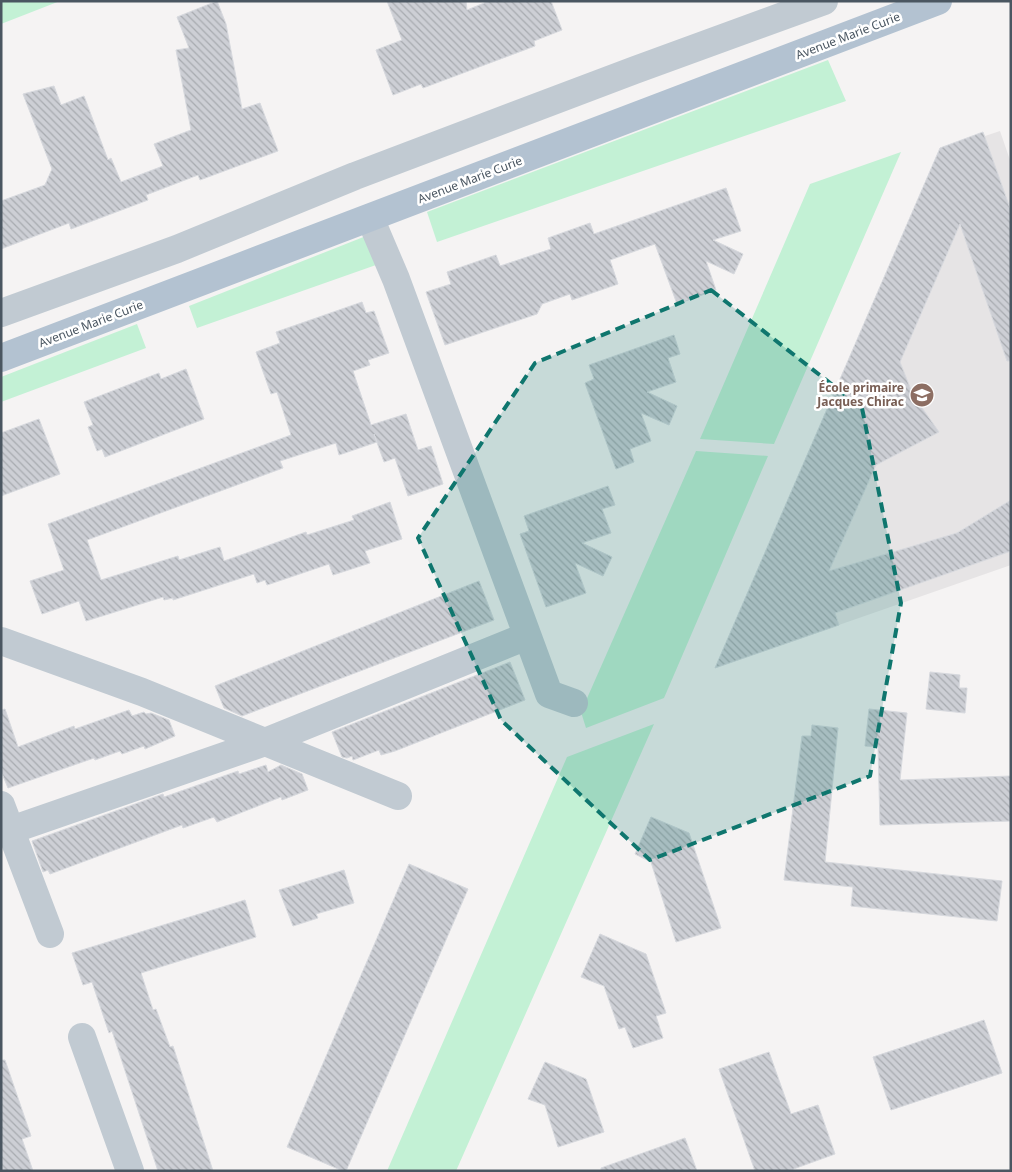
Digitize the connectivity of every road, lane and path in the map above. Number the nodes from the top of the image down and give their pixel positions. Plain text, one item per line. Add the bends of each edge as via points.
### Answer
1 (824, 1) edge
2 (938, 1) edge
3 (370, 218) junction
4 (1, 312) edge
5 (1, 358) edge
6 (528, 636) junction
7 (1, 641) edge
8 (574, 703) dead end
9 (265, 742) junction
10 (398, 796) dead end
11 (1, 805) edge
12 (11, 830) junction
13 (50, 934) dead end
14 (82, 1037) dead end
15 (130, 1171) edge

1 - 4 street via 364,173 176,249
2 - 3 main road, Avenue Marie Curie
3 - 5 main road, Avenue Marie Curie
3 - 6 street via 396,279
6 - 8 street via 549,694
6 - 9 street
7 - 9 street via 142,692
9 - 10 street
9 - 12 street
11 - 12 street
12 - 13 street
14 - 15 street

